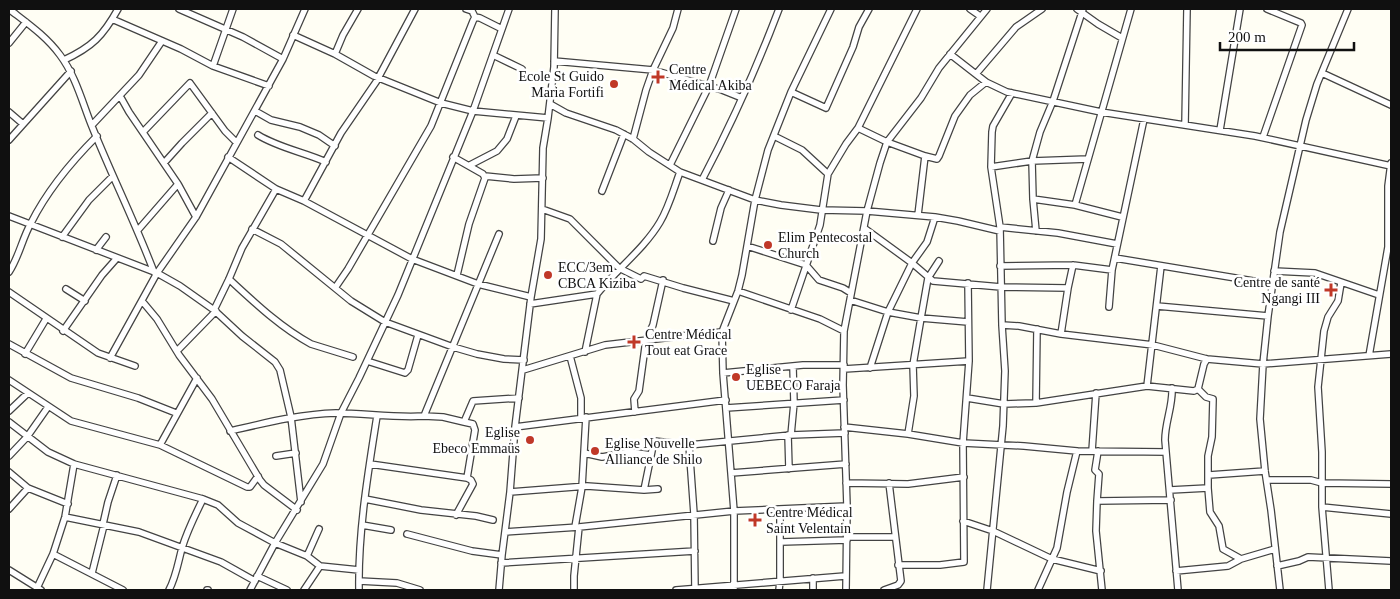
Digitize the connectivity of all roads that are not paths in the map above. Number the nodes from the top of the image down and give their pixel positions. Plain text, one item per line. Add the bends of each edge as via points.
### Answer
1 (9, 9) edge
2 (118, 9) edge
3 (179, 9) edge
4 (233, 9) edge
5 (305, 9) edge
6 (358, 9) edge
7 (415, 9) edge
8 (466, 9) edge
9 (509, 9) edge
10 (555, 9) edge
11 (678, 9) edge
12 (736, 9) edge
13 (779, 9) edge
14 (831, 9) edge
15 (869, 9) edge
16 (917, 9) edge
17 (970, 9) edge
18 (987, 9) edge
19 (1042, 9) edge
20 (1131, 9) edge
21 (1187, 9) edge
22 (1240, 9) edge
23 (1267, 9) edge
24 (1348, 9) edge
25 (1080, 10) edge
26 (193, 11) edge
27 (980, 16) junction
28 (475, 17) junction
29 (112, 20) junction
30 (26, 22) junction
31 (225, 29) junction
32 (502, 29) junction
33 (293, 35) junction
34 (1122, 38) junction
35 (162, 41) junction
36 (9, 43) edge
37 (335, 54) junction
38 (950, 54) junction
39 (493, 55) junction
40 (283, 59) junction
41 (64, 60) junction
42 (554, 60) junction
43 (212, 66) junction
44 (522, 69) dead end
45 (653, 70) junction
46 (71, 71) junction
47 (1322, 72) junction
48 (976, 74) junction
49 (379, 77) junction
50 (986, 82) junction
51 (269, 86) junction
52 (709, 86) junction
53 (791, 92) junction
54 (1012, 93) junction
55 (120, 96) junction
56 (742, 98) junction
57 (1053, 101) junction
58 (441, 103) junction
59 (550, 104) junction
60 (1391, 105) edge
61 (255, 111) junction
62 (472, 111) junction
63 (9, 112) edge
64 (1102, 112) junction
65 (212, 113) junction
66 (516, 116) junction
67 (548, 118) junction
68 (1144, 119) junction
69 (23, 124) junction
70 (92, 125) junction
71 (1185, 125) junction
72 (858, 128) junction
73 (1220, 130) junction
74 (143, 132) junction
75 (624, 134) junction
76 (258, 135) dead end
77 (97, 136) junction
78 (774, 136) junction
79 (1263, 137) junction
80 (633, 139) junction
81 (9, 140) edge
82 (236, 142) junction
83 (888, 142) junction
84 (1300, 145) junction
85 (335, 146) junction
86 (454, 156) junction
87 (925, 156) junction
88 (228, 157) junction
89 (1088, 159) junction
90 (1032, 161) junction
91 (326, 162) junction
92 (164, 163) junction
93 (1391, 164) edge
94 (470, 165) junction
95 (670, 166) junction
96 (991, 167) junction
97 (680, 172) junction
98 (828, 174) junction
99 (113, 176) junction
100 (485, 176) junction
101 (543, 178) junction
102 (702, 180) junction
103 (178, 184) junction
104 (276, 189) junction
105 (602, 190) dead end
106 (729, 190) junction
107 (1033, 199) junction
108 (304, 200) junction
109 (756, 200) junction
110 (1075, 205) junction
111 (542, 208) junction
112 (821, 210) junction
113 (867, 211) junction
114 (918, 215) junction
115 (9, 216) edge
116 (196, 217) junction
117 (935, 217) junction
118 (1122, 217) junction
119 (30, 224) junction
120 (864, 228) junction
121 (252, 229) junction
122 (1000, 229) junction
123 (138, 230) junction
124 (1036, 231) junction
125 (368, 234) junction
126 (499, 234) dead end
127 (62, 237) junction
128 (106, 237) dead end
129 (713, 241) dead end
130 (1117, 244) junction
131 (747, 246) junction
132 (96, 250) junction
133 (117, 258) junction
134 (1114, 258) junction
135 (1389, 258) edge
136 (412, 259) junction
137 (939, 261) dead end
138 (912, 263) junction
139 (806, 265) junction
140 (1073, 265) junction
141 (1000, 266) junction
142 (1161, 266) junction
143 (619, 268) junction
144 (1112, 270) junction
145 (1274, 271) junction
146 (9, 272) edge
147 (155, 272) junction
148 (457, 276) junction
149 (928, 278) junction
150 (229, 279) junction
151 (663, 280) junction
152 (968, 283) junction
153 (1342, 283) junction
154 (478, 284) junction
155 (1272, 284) junction
156 (1001, 286) junction
157 (335, 288) junction
158 (1068, 288) junction
159 (66, 289) dead end
160 (738, 291) junction
161 (9, 292) edge
162 (597, 294) junction
163 (1379, 295) junction
164 (531, 297) junction
165 (850, 297) junction
166 (85, 301) junction
167 (142, 301) junction
168 (734, 301) junction
169 (530, 304) junction
170 (1157, 306) junction
171 (1109, 307) dead end
172 (215, 310) junction
173 (791, 310) junction
174 (888, 312) junction
175 (1268, 316) junction
176 (921, 318) junction
177 (46, 319) junction
178 (384, 322) junction
179 (968, 322) junction
180 (1002, 325) junction
181 (1037, 329) junction
182 (63, 331) junction
183 (844, 331) junction
184 (722, 332) junction
185 (418, 334) junction
186 (1061, 334) junction
187 (646, 340) junction
188 (9, 344) edge
189 (1153, 345) junction
190 (453, 347) junction
191 (177, 351) junction
192 (585, 352) junction
193 (25, 354) junction
194 (1391, 354) edge
195 (570, 356) junction
196 (1369, 356) junction
197 (353, 357) dead end
198 (110, 358) junction
199 (1207, 359) junction
200 (524, 360) junction
201 (1321, 360) junction
202 (368, 361) junction
203 (969, 361) junction
204 (1262, 364) junction
205 (913, 365) junction
206 (135, 366) dead end
207 (793, 367) junction
208 (844, 367) junction
209 (870, 368) junction
210 (523, 370) junction
211 (723, 373) junction
212 (197, 378) junction
213 (9, 380) edge
214 (1147, 386) junction
215 (1172, 388) junction
216 (1198, 389) junction
217 (28, 393) junction
218 (1096, 393) junction
219 (518, 398) junction
220 (968, 398) junction
221 (726, 400) junction
222 (844, 400) junction
223 (794, 403) junction
224 (1036, 403) junction
225 (1004, 404) junction
226 (48, 407) junction
227 (726, 408) junction
228 (9, 411) edge
229 (635, 412) junction
230 (176, 413) junction
231 (341, 413) junction
232 (377, 416) junction
233 (424, 416) junction
234 (291, 417) junction
235 (583, 417) junction
236 (9, 422) edge
237 (464, 422) junction
238 (515, 427) junction
239 (844, 430) junction
240 (230, 431) junction
241 (908, 434) junction
242 (789, 435) junction
243 (27, 437) junction
244 (728, 441) junction
245 (963, 443) junction
246 (160, 445) junction
247 (689, 445) junction
248 (1001, 445) junction
249 (1077, 451) junction
250 (1095, 452) junction
251 (1166, 452) junction
252 (296, 453) junction
253 (584, 453) junction
254 (651, 455) junction
255 (9, 456) edge
256 (276, 456) dead end
257 (74, 464) junction
258 (370, 464) junction
259 (846, 464) junction
260 (789, 469) junction
261 (1264, 471) junction
262 (9, 472) edge
263 (731, 473) junction
264 (117, 475) junction
265 (1209, 475) junction
266 (258, 476) junction
267 (964, 477) junction
268 (467, 478) junction
269 (1267, 480) junction
270 (846, 483) junction
271 (889, 483) junction
272 (1322, 483) junction
273 (1391, 484) edge
274 (582, 487) junction
275 (28, 488) junction
276 (1208, 488) junction
277 (658, 489) dead end
278 (644, 490) junction
279 (1170, 490) junction
280 (510, 492) junction
281 (203, 499) junction
282 (365, 499) junction
283 (1170, 500) junction
284 (1097, 501) junction
285 (301, 502) junction
286 (68, 504) junction
287 (847, 506) junction
288 (1322, 507) junction
289 (9, 509) edge
290 (297, 510) junction
291 (780, 510) junction
292 (734, 511) junction
293 (694, 514) junction
294 (1391, 514) edge
295 (456, 515) junction
296 (65, 517) junction
297 (493, 520) dead end
298 (963, 521) junction
299 (104, 524) junction
300 (362, 525) junction
301 (577, 527) junction
302 (319, 529) dead end
303 (391, 530) dead end
304 (993, 531) junction
305 (504, 532) junction
306 (407, 534) dead end
307 (894, 537) junction
308 (847, 538) junction
309 (781, 542) junction
310 (275, 543) junction
311 (182, 548) junction
312 (1275, 549) junction
313 (694, 551) junction
314 (53, 554) junction
315 (502, 555) junction
316 (307, 556) junction
317 (576, 559) junction
318 (1052, 559) junction
319 (1242, 559) junction
320 (1325, 559) junction
321 (1391, 562) edge
322 (501, 563) junction
323 (898, 565) junction
324 (320, 566) junction
325 (1277, 566) junction
326 (9, 570) edge
327 (359, 570) junction
328 (1101, 571) junction
329 (1176, 571) junction
330 (92, 574) junction
331 (845, 576) junction
332 (256, 578) junction
333 (813, 578) junction
334 (359, 581) junction
335 (780, 581) junction
336 (734, 588) edge
337 (39, 589) edge
338 (123, 590) edge
339 (169, 590) edge
340 (250, 590) edge
341 (287, 590) edge
342 (304, 590) edge
343 (359, 590) edge
344 (420, 590) edge
345 (499, 590) edge
346 (574, 590) edge
347 (676, 590) edge
348 (695, 590) edge
349 (778, 590) edge
350 (813, 590) edge
351 (846, 590) edge
352 (884, 590) edge
353 (987, 590) edge
354 (1038, 590) edge
355 (1102, 590) edge
356 (1178, 590) edge
357 (1280, 590) edge
358 (1329, 590) edge

1 - 30 street
2 - 29 street
3 - 26 street
4 - 31 street
5 - 33 street
6 - 37 street
7 - 49 street
8 - 28 street
9 - 32 street
10 - 42 street
11 - 45 street via 673,28
12 - 52 street
13 - 56 street
14 - 53 street
15 - 53 street via 826,108
16 - 72 street
17 - 27 street
18 - 27 street
19 - 48 street via 1016,27
20 - 34 street
21 - 71 street
22 - 73 street
23 - 79 street via 1302,26
24 - 47 street
25 - 34 street
25 - 57 street
26 - 31 street
27 - 38 street
28 - 32 street
28 - 58 street
29 - 35 street
29 - 41 street via 94,43
30 - 36 street
30 - 41 street
31 - 40 street
31 - 43 street
32 - 39 street
33 - 37 street
33 - 40 street
34 - 64 street
35 - 43 street
35 - 55 street
37 - 49 street
38 - 48 street
38 - 83 street
39 - 44 street
39 - 62 street
40 - 51 street
41 - 46 street
42 - 45 street
42 - 59 street
43 - 51 street
45 - 52 street
45 - 80 street
46 - 69 street
46 - 70 street
47 - 60 street
47 - 84 street
48 - 50 street
49 - 58 street
49 - 85 street
50 - 54 street
50 - 87 street via 970,95 955,116 939,156 936,159
51 - 61 street
52 - 56 street
52 - 95 street
53 - 78 street
54 - 57 street
54 - 96 street via 993,126
55 - 70 street
55 - 74 street
56 - 102 street
57 - 64 street
57 - 90 street
58 - 62 street
58 - 125 street
59 - 67 street
59 - 75 street
61 - 82 street
61 - 85 street via 271,120 306,130
62 - 66 street
62 - 86 street
63 - 69 street
64 - 68 street
64 - 89 street
65 - 74 street via 190,83
65 - 82 street
65 - 92 street
66 - 67 street
66 - 94 street via 507,139 497,151
67 - 101 street
68 - 71 street
68 - 118 street
69 - 81 street
70 - 77 street
71 - 73 street
72 - 83 street
72 - 98 street
73 - 79 street
74 - 92 street
75 - 80 street
75 - 105 street
76 - 91 street
77 - 99 street
77 - 119 street via 57,184
78 - 98 street via 802,150
78 - 109 street
79 - 84 street
80 - 95 street
82 - 88 street
83 - 87 street
83 - 113 street
84 - 93 street
84 - 145 street
85 - 91 street
86 - 94 street
86 - 136 street
87 - 114 street
88 - 104 street
88 - 116 street
89 - 90 street
89 - 110 street
90 - 96 street
90 - 107 street
91 - 108 street
92 - 103 street
93 - 135 street via 1388,186
94 - 100 street
95 - 97 street
96 - 122 street
97 - 102 street
97 - 143 street via 661,220 640,248
98 - 112 street
99 - 123 street
99 - 127 street via 89,200
100 - 101 street
100 - 148 street
101 - 111 street
102 - 106 street
103 - 116 street
103 - 123 street
104 - 108 street
104 - 121 street
106 - 109 street
106 - 129 street
107 - 110 street
107 - 124 street
108 - 125 street
109 - 112 street
109 - 131 street
110 - 118 street
111 - 143 street via 570,219
111 - 164 street
112 - 113 street
112 - 139 street via 820,225
113 - 114 street
113 - 120 street
114 - 117 street
115 - 119 street
116 - 147 street
117 - 122 street
117 - 138 street via 927,242
118 - 130 street
119 - 127 street
119 - 146 street
120 - 138 street
120 - 165 street
121 - 150 street
121 - 157 street via 281,244
122 - 124 street
122 - 141 street
123 - 147 street
124 - 130 street
125 - 136 street
125 - 157 street
126 - 154 street
127 - 132 street
128 - 132 street
130 - 134 street
131 - 139 street
131 - 160 street
132 - 133 street
133 - 147 street
133 - 166 street
134 - 142 street
134 - 144 street
135 - 163 street
136 - 148 street
136 - 178 street
137 - 149 street
138 - 149 street
138 - 174 street
139 - 165 street via 819,280 843,288
139 - 173 street
140 - 141 street
140 - 144 street
140 - 158 street
141 - 156 street
142 - 155 street
142 - 170 street
143 - 151 street via 641,279 644,276
143 - 162 street
144 - 171 street
145 - 153 street via 1315,273
145 - 155 street
147 - 167 street
147 - 172 street
148 - 154 street
149 - 152 street via 939,282
149 - 176 street
150 - 172 street
150 - 197 street via 274,320 305,341
151 - 168 street
151 - 187 street via 653,325
152 - 156 street
152 - 179 street
153 - 163 street
153 - 201 street via 1338,301 1327,319
154 - 164 street
154 - 190 street
155 - 175 street
156 - 158 street
156 - 180 street
157 - 178 street
158 - 186 street
159 - 166 street
160 - 168 street
160 - 173 street
161 - 177 street
162 - 169 street
162 - 192 street
163 - 196 street
164 - 169 street
165 - 174 street
165 - 183 street
166 - 182 street
167 - 191 street via 158,318
167 - 198 street
168 - 184 street
169 - 200 street
170 - 175 street
170 - 189 street
172 - 191 street
172 - 234 street via 278,366
173 - 183 street
174 - 176 street
174 - 209 street
175 - 204 street
176 - 179 street
176 - 205 street
177 - 182 street
177 - 193 street
178 - 185 street
178 - 202 street
179 - 203 street
180 - 181 street
180 - 225 street
181 - 186 street
181 - 224 street
182 - 198 street
183 - 208 street
184 - 187 street
184 - 211 street
185 - 190 street
185 - 202 street via 405,373
186 - 189 street
187 - 192 street via 605,345
187 - 229 street via 639,391 634,398
188 - 193 street
189 - 199 street
189 - 214 street
190 - 200 street via 486,356
190 - 233 street
191 - 212 street
192 - 195 street
193 - 230 street via 71,378 145,400
194 - 196 street
195 - 210 street
195 - 235 street
196 - 201 street
198 - 206 street
199 - 204 street
199 - 216 street
200 - 210 street
201 - 204 street
201 - 272 street via 1318,389
202 - 231 street
203 - 205 street
203 - 220 street
204 - 261 street via 1260,419
205 - 209 street
205 - 241 street via 914,396
207 - 208 street
207 - 211 street
207 - 223 street
208 - 209 street
208 - 222 street
210 - 219 street
211 - 221 street
212 - 230 street
212 - 240 street
213 - 217 street
214 - 215 street
214 - 218 street
215 - 216 street
215 - 251 street via 1165,429
216 - 265 street via 1213,399
217 - 226 street
217 - 228 street
218 - 224 street
218 - 250 street
219 - 237 street via 473,402
219 - 238 street
220 - 225 street
220 - 245 street
221 - 227 street
221 - 229 street
222 - 223 street
222 - 239 street
223 - 227 street
223 - 242 street
224 - 225 street
225 - 248 street
226 - 243 street
226 - 246 street via 78,424
227 - 244 street
229 - 235 street
230 - 246 street
231 - 232 street
231 - 234 street
231 - 285 street via 323,464
232 - 233 street
232 - 258 street
233 - 237 street
234 - 240 street
234 - 252 street
235 - 238 street
235 - 253 street
236 - 243 street
237 - 268 street via 473,424 476,430
238 - 280 street
239 - 241 street
239 - 242 street
239 - 259 street
240 - 266 street
241 - 245 street
242 - 244 street
242 - 260 street
243 - 255 street
243 - 257 street via 48,452
244 - 247 street
244 - 263 street
245 - 248 street
245 - 267 street
246 - 266 street via 247,488
247 - 254 street via 655,440
247 - 293 street
248 - 249 street
248 - 304 street
249 - 250 street
249 - 318 street
250 - 251 street
250 - 284 street via 1094,470 1099,474
251 - 279 street
252 - 256 street
252 - 285 street
253 - 254 street via 602,457 630,452
253 - 274 street
254 - 278 street
257 - 264 street
257 - 286 street
258 - 268 street
258 - 282 street
259 - 260 street
259 - 270 street
260 - 263 street
261 - 265 street
261 - 269 street
262 - 275 street
263 - 292 street
264 - 281 street
264 - 299 street
265 - 276 street
266 - 290 street via 264,485
267 - 271 street via 908,484
267 - 298 street
268 - 295 street via 473,484
269 - 272 street
269 - 312 street
270 - 271 street
270 - 287 street
271 - 307 street
272 - 273 street
272 - 288 street
274 - 278 street
274 - 280 street
274 - 301 street
275 - 286 street
275 - 289 street
276 - 279 street
276 - 319 street via 1210,512 1219,526 1223,548
277 - 278 street
279 - 283 street
280 - 305 street
281 - 310 street via 218,505 238,523
281 - 311 street
282 - 295 street
282 - 300 street
283 - 284 street
283 - 329 street
284 - 328 street via 1096,531
285 - 290 street
286 - 296 street
287 - 291 street
287 - 308 street
288 - 294 street
288 - 320 street
290 - 310 street
291 - 292 street
291 - 309 street
292 - 293 street
292 - 336 street
293 - 301 street
293 - 313 street
295 - 297 street
296 - 299 street
296 - 314 street
298 - 304 street
298 - 323 street via 964,562
299 - 311 street via 139,532
299 - 330 street
300 - 303 street
300 - 327 street
301 - 305 street
301 - 317 street
302 - 316 street
304 - 318 street
304 - 353 street
305 - 315 street
306 - 315 street via 472,551
307 - 308 street
307 - 323 street
308 - 309 street
308 - 331 street
309 - 335 street
310 - 316 street
310 - 332 street
311 - 332 street
311 - 339 street
312 - 319 street
312 - 325 street
313 - 317 street
313 - 348 street
314 - 330 street
314 - 337 street
315 - 322 street
316 - 324 street
317 - 322 street
317 - 346 street
318 - 328 street
318 - 354 street
319 - 329 street via 1228,566
320 - 321 street
320 - 325 street via 1308,558
320 - 358 street
322 - 345 street
323 - 352 street via 900,584
324 - 327 street
324 - 342 street
325 - 357 street
326 - 337 street
327 - 334 street
328 - 355 street
329 - 356 street
330 - 338 street
331 - 333 street
331 - 351 street
332 - 340 street
332 - 341 street
333 - 335 street
333 - 350 street
334 - 343 street
334 - 344 street via 397,583
335 - 336 street
335 - 349 street
336 - 348 street
347 - 348 street

